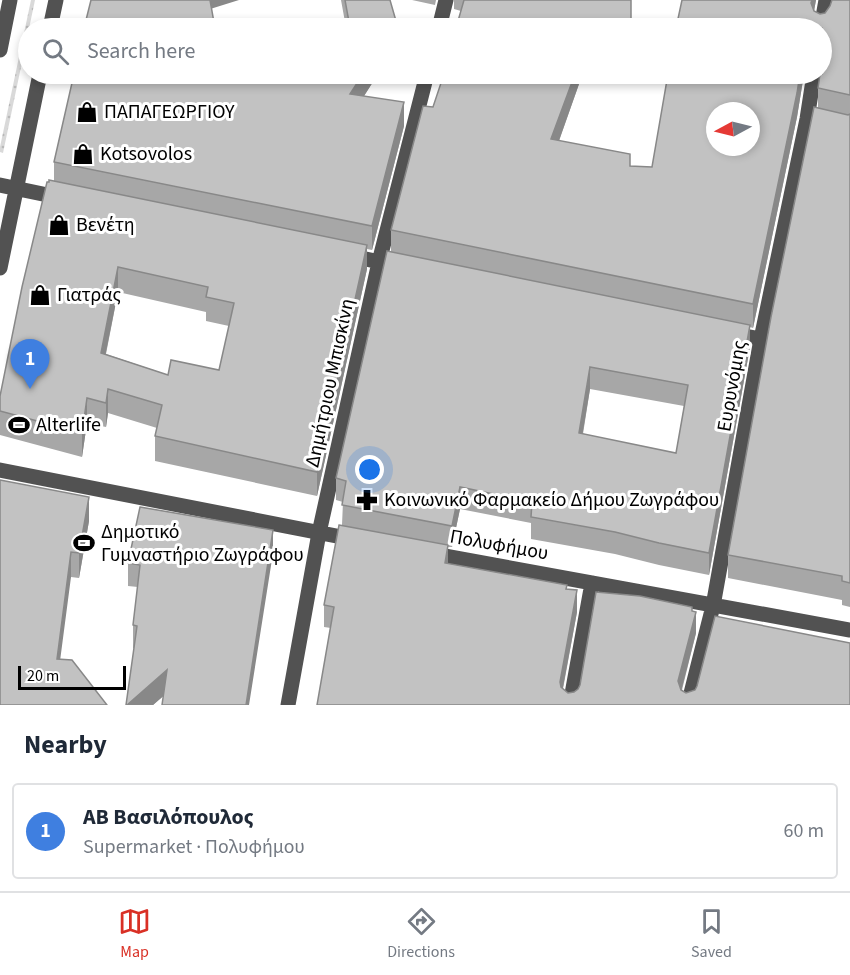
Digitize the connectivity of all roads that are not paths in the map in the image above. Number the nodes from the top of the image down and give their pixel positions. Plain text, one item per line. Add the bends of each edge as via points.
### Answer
1 (10, 0) edge
2 (56, 0) edge
3 (446, 0) edge
4 (826, 0) edge
5 (52, 18) edge
6 (442, 18) edge
7 (823, 18) edge
8 (0, 50) edge
9 (38, 84) edge
10 (424, 84) edge
11 (814, 84) edge
12 (0, 185) edge
13 (17, 189) junction
14 (75, 200) edge
15 (332, 252) edge
16 (379, 262) junction
17 (0, 268) edge
18 (414, 269) edge
19 (715, 330) edge
20 (761, 339) junction
21 (0, 470) edge
22 (319, 533) junction
23 (376, 543) edge
24 (410, 550) edge
25 (592, 583) junction
26 (713, 606) junction
27 (850, 630) edge
28 (288, 705) edge
29 (570, 705) edge
30 (688, 705) edge

1 - 8 street
2 - 5 street
3 - 6 street
4 - 7 street
9 - 13 street
10 - 16 street, Δημήτριου Μπισκίνη
11 - 20 street, Ευρυνόμης via 812,120
12 - 13 street
13 - 14 street
13 - 17 street
15 - 16 street
16 - 18 street
16 - 22 street, Δημήτριου Μπισκίνη
19 - 20 street
20 - 26 street, Ευρυνόμης
21 - 22 street
22 - 23 street
22 - 28 street, Δημήτριου Μπισκίνη
24 - 25 street, Πολυφήμου
25 - 26 street, Πολυφήμου
25 - 29 street
26 - 27 street, Πολυφήμου
26 - 30 street, Ευρυνόμης

